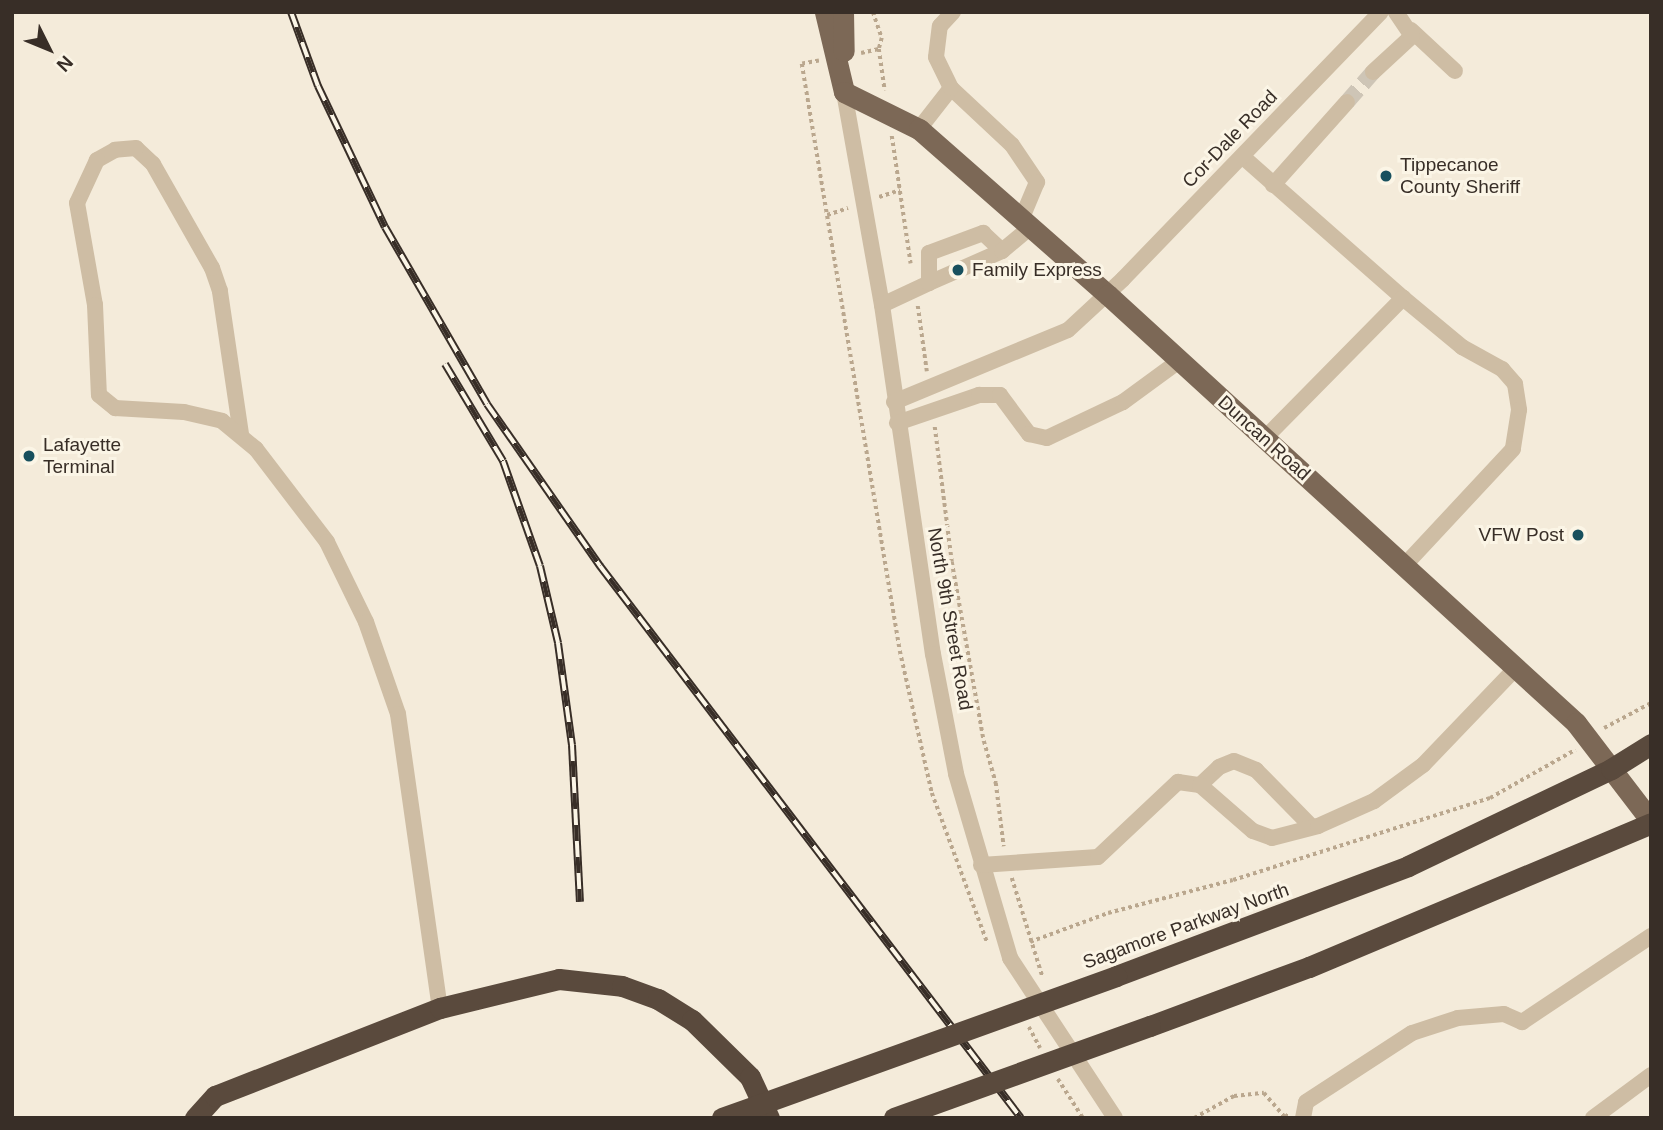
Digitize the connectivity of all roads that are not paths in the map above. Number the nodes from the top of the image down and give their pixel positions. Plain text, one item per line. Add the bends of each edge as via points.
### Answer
1 (825, 12) edge
2 (843, 12) edge
3 (953, 12) edge
4 (1381, 12) edge
5 (1396, 12) edge
6 (1411, 30) junction
7 (1455, 71) dead end
8 (1373, 72) tunnel mouth
9 (951, 88) junction
10 (844, 92) junction
11 (1347, 102) tunnel mouth
12 (919, 129) junction
13 (1243, 157) junction
14 (1273, 185) junction
15 (1026, 224) junction
16 (1002, 251) junction
17 (922, 286) junction
18 (1108, 295) junction
19 (1403, 298) junction
20 (882, 305) junction
21 (1179, 361) junction
22 (894, 402) junction
23 (897, 423) junction
24 (241, 434) junction
25 (1265, 438) junction
26 (1404, 567) junction
27 (1516, 668) junction
28 (1651, 744) edge
29 (1611, 769) junction
30 (1200, 785) junction
31 (1651, 822) edge
32 (1312, 827) junction
33 (981, 865) junction
34 (1651, 936) edge
35 (440, 1008) junction
36 (1651, 1075) edge
37 (215, 1096) junction
38 (1305, 1111) edge
39 (195, 1118) edge
40 (208, 1118) edge
41 (722, 1118) edge
42 (769, 1118) edge
43 (894, 1118) edge
44 (1115, 1118) edge
45 (1593, 1118) edge

1 - 10 main road
2 - 10 main road
3 - 9 street via 940,26 936,57
4 - 13 street, Cor-Dale Road
5 - 6 street
6 - 7 street
6 - 8 street via 1412,36
9 - 12 street
9 - 15 street via 1012,145 1037,182
10 - 12 main road, Duncan Road
10 - 20 street, North 9th Street Road
11 - 14 street
12 - 15 main road, Duncan Road
13 - 14 street
13 - 18 street, Cor-Dale Road
14 - 19 street
15 - 16 street
15 - 18 main road, Duncan Road
16 - 17 street
16 - 17 street via 983,233 929,253
17 - 20 street
18 - 21 main road, Duncan Road
18 - 22 street, Cor-Dale Road via 1068,330
19 - 25 street
19 - 26 street via 1462,346 1502,369 1515,384 1519,410 1513,449
20 - 22 street, North 9th Street Road
21 - 23 street via 1123,402 1047,438 1029,434 1000,395 979,395
21 - 25 main road, Duncan Road
22 - 23 street, North 9th Street Road
23 - 33 street, North 9th Street Road via 933,654 956,774
24 - 24 street via 222,421 184,412 116,408 99,395 95,305 77,211 88,173 97,160 115,150 136,148 153,164 212,268 220,291
24 - 35 street via 327,542 366,622 389,688 398,714
25 - 26 main road, Duncan Road
26 - 27 main road, Duncan Road
27 - 29 main road, Duncan Road via 1576,723
27 - 32 street via 1423,765 1374,801
28 - 29 highway, Sagamore Parkway North
29 - 31 main road, Duncan Road
29 - 41 highway, Sagamore Parkway North, bridge via 1408,866
30 - 32 street via 1253,831 1272,838
30 - 32 street via 1219,767 1234,761 1256,770
30 - 33 street via 1178,782 1098,857
31 - 43 highway, bridge via 1309,967
33 - 44 street, North 9th Street Road via 1010,958
34 - 38 street via 1522,1022 1504,1014 1458,1018 1412,1033
35 - 37 highway
35 - 42 highway via 559,979 622,986 658,999 722,1045 750,1077
36 - 45 street
37 - 39 highway
37 - 40 highway

